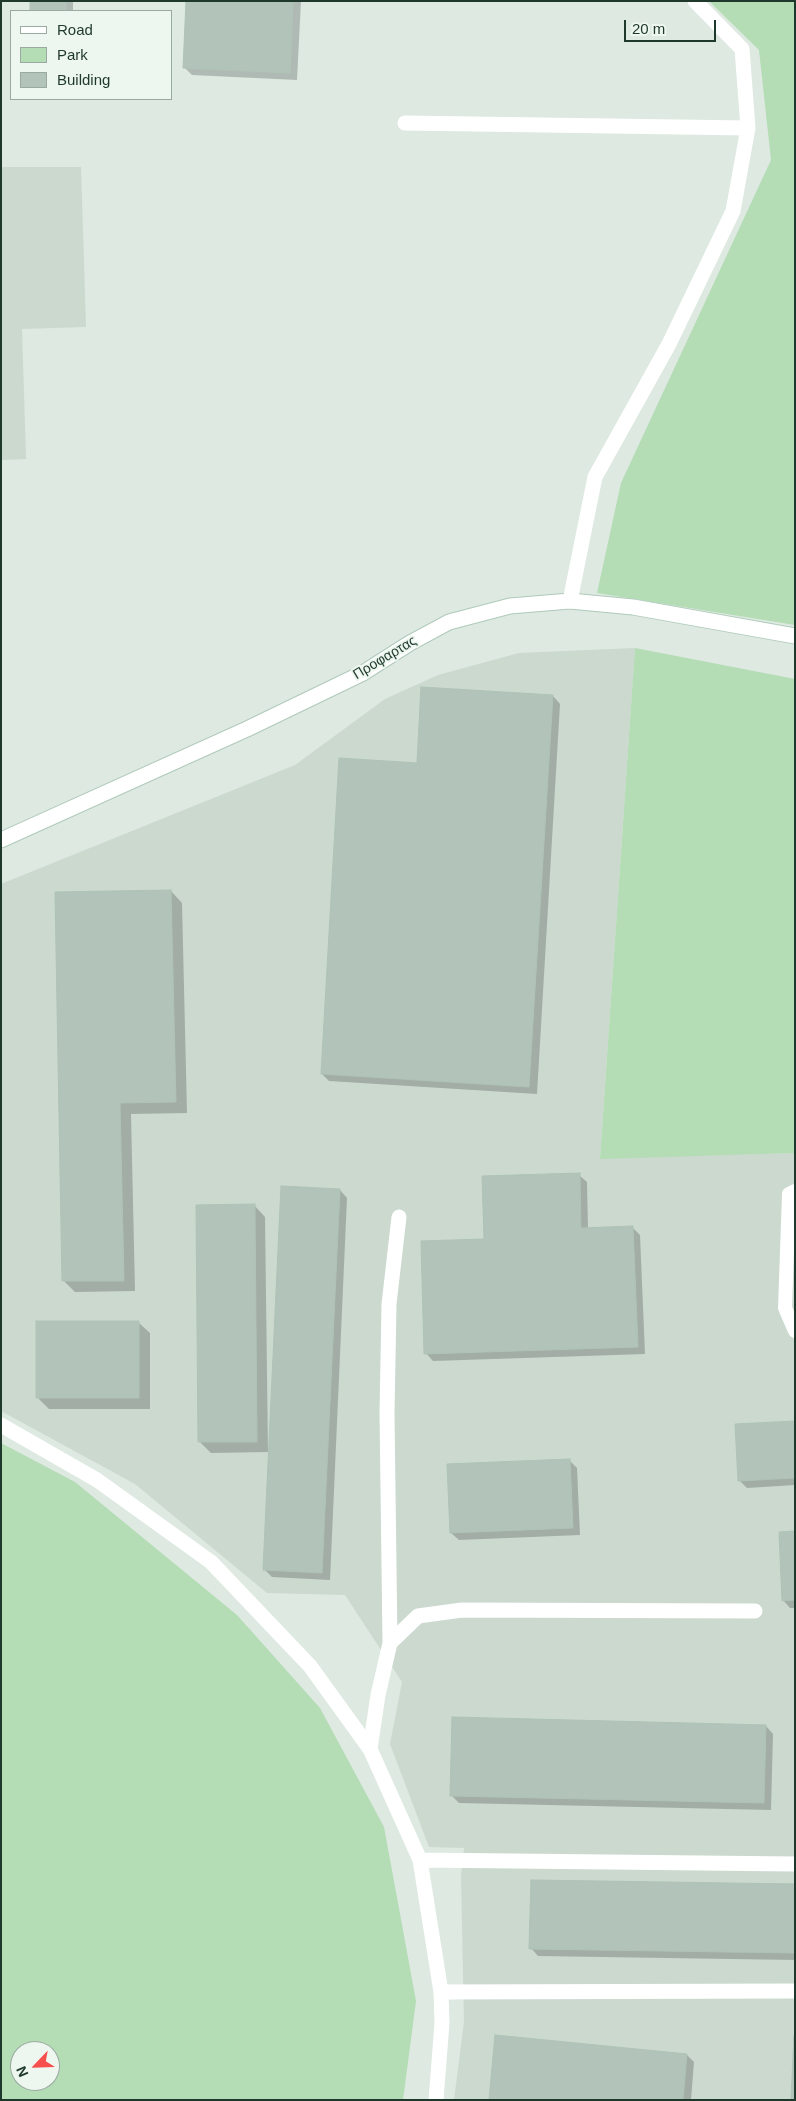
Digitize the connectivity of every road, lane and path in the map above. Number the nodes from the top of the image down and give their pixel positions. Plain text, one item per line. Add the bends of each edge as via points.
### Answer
1 (695, 1) edge
2 (405, 123) dead end
3 (748, 128) junction
4 (570, 601) junction
5 (795, 636) edge
6 (1, 840) edge
7 (795, 1191) edge
8 (399, 1217) dead end
9 (795, 1331) edge
10 (1, 1425) edge
11 (755, 1611) dead end
12 (390, 1642) junction
13 (370, 1749) junction
14 (420, 1860) junction
15 (795, 1864) edge
16 (795, 1991) edge
17 (441, 1992) junction
18 (436, 2100) edge

1 - 3 street via 742,49
2 - 3 street
3 - 4 street via 733,211 669,344 595,477
4 - 5 street, Προφαρτας via 633,608
4 - 6 street, Προφαρτας via 510,606 449,622 363,673
7 - 9 lane via 789,1194 785,1308
8 - 12 street via 389,1304
10 - 13 street via 97,1480 211,1562 310,1666
11 - 12 street via 462,1610 418,1616
12 - 13 street
13 - 14 street
14 - 15 street
14 - 17 street
16 - 17 street
17 - 18 street

